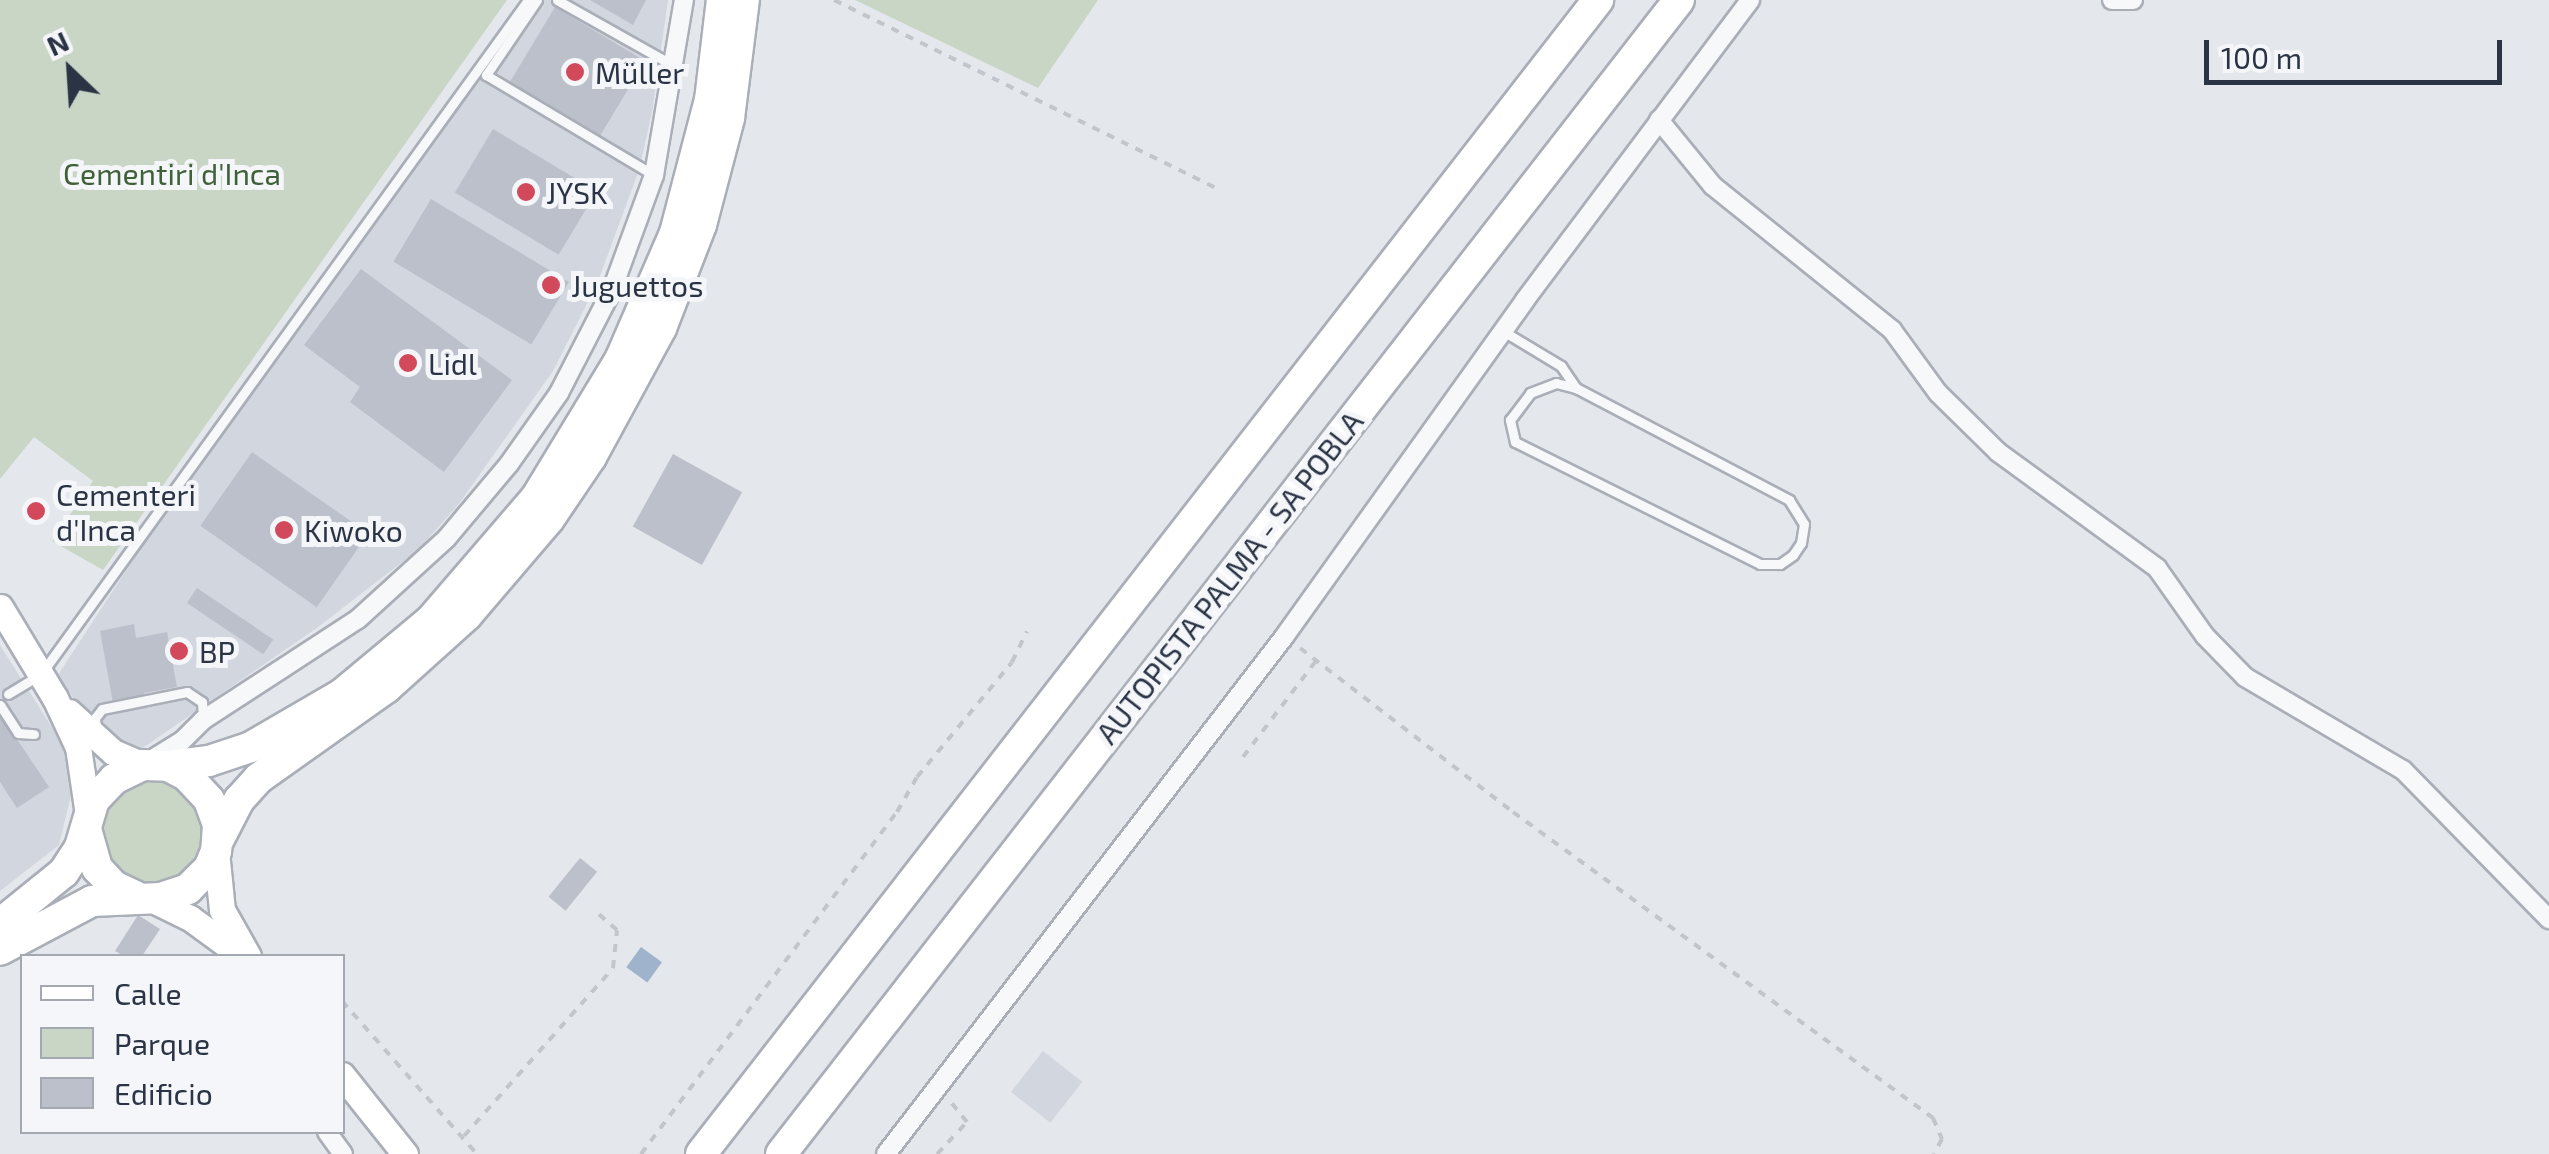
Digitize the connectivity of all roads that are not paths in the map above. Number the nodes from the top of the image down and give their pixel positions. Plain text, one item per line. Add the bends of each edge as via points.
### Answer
1 (528, 0) edge
2 (537, 0) edge
3 (557, 0) edge
4 (684, 0) edge
5 (722, 0) edge
6 (744, 0) edge
7 (1598, 0) edge
8 (1678, 0) edge
9 (1750, 0) edge
10 (2112, 0) edge
11 (2133, 0) edge
12 (676, 67) junction
13 (1659, 120) junction
14 (654, 175) junction
15 (1503, 331) junction
16 (1576, 388) junction
17 (0, 607) edge
18 (40, 674) junction
19 (8, 694) dead end
20 (55, 698) junction
21 (0, 705) edge
22 (202, 720) junction
23 (34, 734) dead end
24 (102, 744) junction
25 (156, 766) junction
26 (87, 822) junction
27 (217, 845) junction
28 (142, 897) junction
29 (35, 898) junction
30 (0, 911) edge
31 (2549, 918) edge
32 (0, 924) edge
33 (0, 950) edge
34 (242, 954) edge
35 (244, 954) edge
36 (345, 1079) edge
37 (328, 1134) edge
38 (343, 1154) edge
39 (405, 1154) edge
40 (701, 1154) edge
41 (781, 1154) edge
42 (886, 1154) edge

1 - 18 lane
2 - 14 lane via 486,75
3 - 12 lane
4 - 12 street
5 - 25 highway via 706,116 664,262 620,360 536,498 430,620 342,694 230,755
6 - 27 highway via 730,118 701,226 668,312 591,456 539,532 466,615 386,688 259,778 239,800
7 - 40 highway, AUTOPISTA PALMA - SA POBLA
8 - 41 highway, AUTOPISTA PALMA - SA POBLA
9 - 13 street
10 - 11 street
12 - 14 street
13 - 15 street
13 - 31 street via 1714,186 1892,330 1938,393 1998,452 2157,568 2205,636 2245,677 2404,770
14 - 22 street via 612,290 559,394 509,464 446,539 370,609
15 - 16 lane via 1562,366
15 - 42 street via 1284,636
16 - 16 lane via 1789,500 1804,524 1792,556 1760,564 1515,442 1510,420 1530,393 1556,383
17 - 18 street
18 - 19 lane
18 - 20 street
20 - 24 street
20 - 26 street via 81,758
21 - 23 lane via 18,733
22 - 24 lane via 202,702 187,692 107,707 95,718
22 - 25 street
24 - 25 street
25 - 26 highway via 103,788
25 - 27 highway via 186,775 209,800
26 - 28 highway via 97,868 114,886
26 - 29 highway via 64,872
27 - 28 highway via 210,868 188,889
27 - 35 street via 222,910
28 - 33 highway via 80,905
28 - 34 street via 190,918
29 - 30 street
29 - 32 highway
36 - 39 street
37 - 38 street

